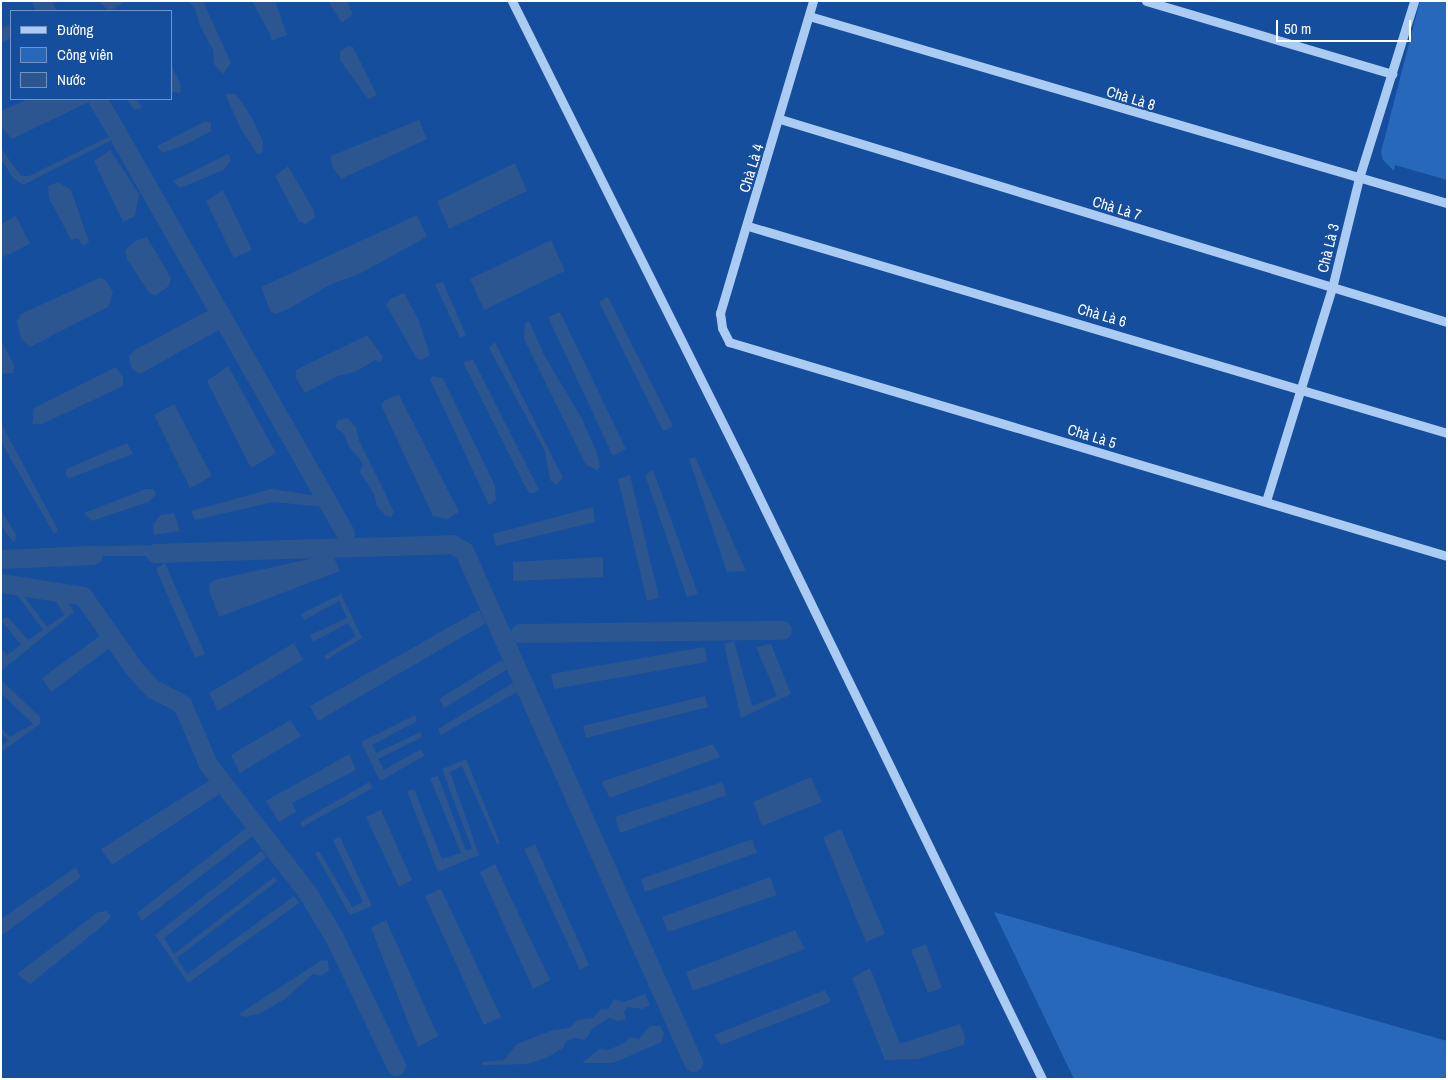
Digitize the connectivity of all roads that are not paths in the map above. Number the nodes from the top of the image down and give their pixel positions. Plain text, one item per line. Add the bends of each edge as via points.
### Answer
1 (512, 1) edge
2 (813, 1) edge
3 (1146, 1) edge
4 (1414, 1) edge
5 (809, 16) junction
6 (1392, 74) junction
7 (780, 119) junction
8 (1359, 178) junction
9 (1447, 203) edge
10 (748, 226) junction
11 (1332, 288) junction
12 (1447, 322) edge
13 (729, 342) joint
14 (1301, 388) junction
15 (1447, 433) edge
16 (1266, 501) junction
17 (1447, 556) edge
18 (1042, 1079) edge

1 - 18 street via 744,466
2 - 5 street, Chà Là 4
3 - 6 street
4 - 6 street, Chà Là 3
5 - 7 street, Chà Là 4
5 - 8 street, Chà Là 8
6 - 8 street, Chà Là 3
7 - 10 street, Chà Là 4
7 - 11 street, Chà Là 7
8 - 9 street, Chà Là 8
8 - 11 street, Chà Là 3
10 - 13 street, Chà Là 4 via 720,313 722,328
10 - 14 street, Chà Là 6
11 - 12 street, Chà Là 7
11 - 14 street, Chà Là 3
13 - 16 street, Chà Là 5
14 - 15 street, Chà Là 6
14 - 16 street, Chà Là 3
16 - 17 street, Chà Là 5

